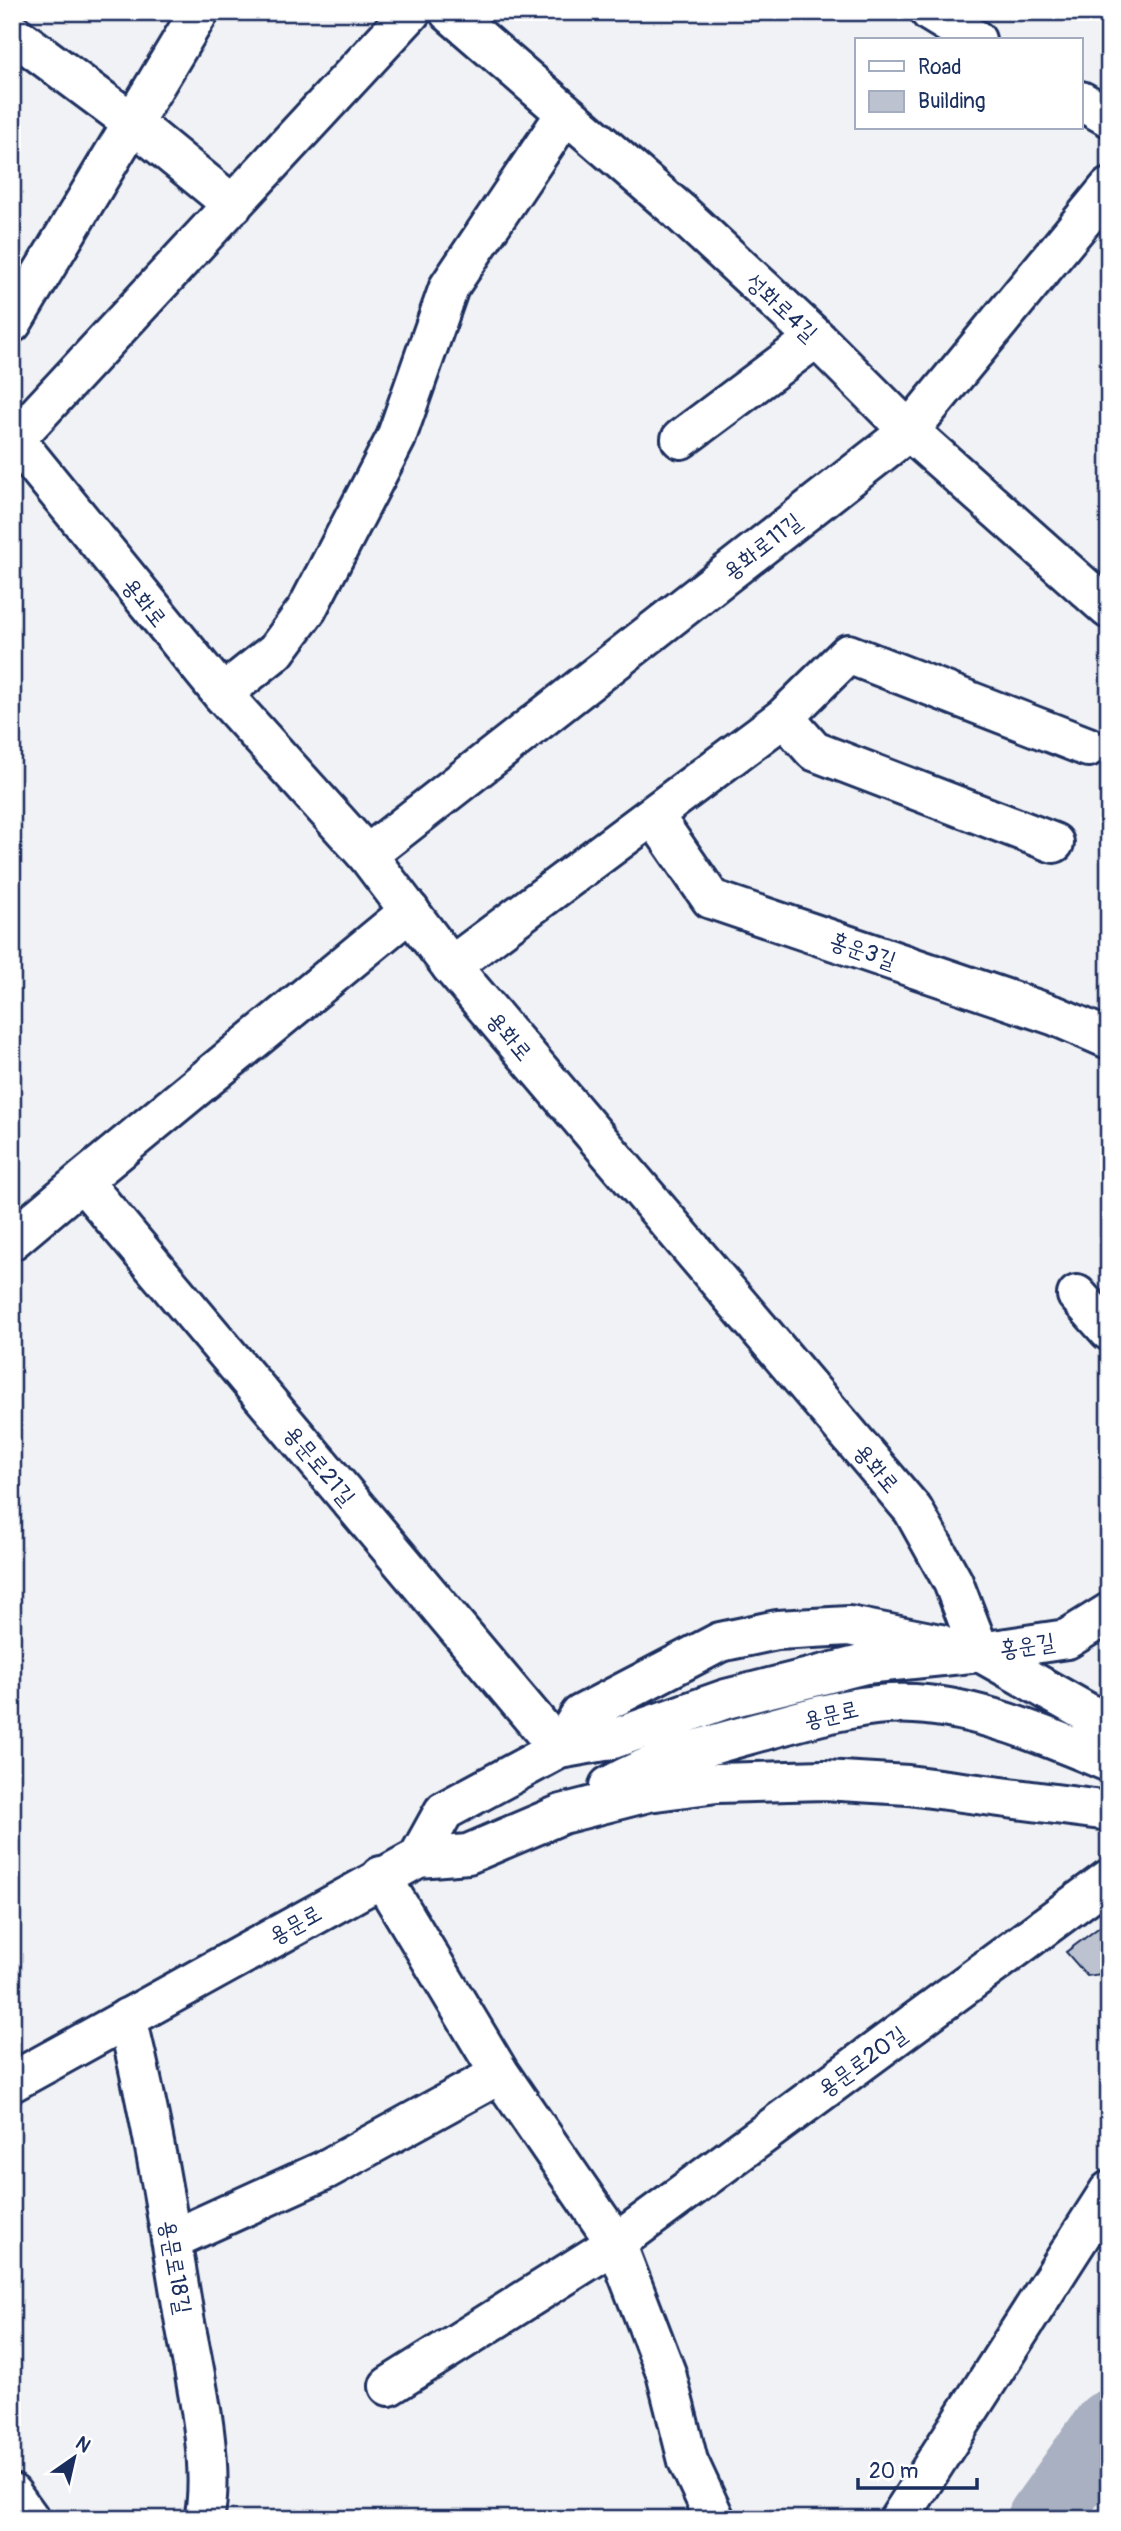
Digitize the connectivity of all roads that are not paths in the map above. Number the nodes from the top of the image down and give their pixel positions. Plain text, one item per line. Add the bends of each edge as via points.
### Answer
1 (199, 12) edge
2 (411, 12) edge
3 (449, 12) edge
4 (12, 33) edge
5 (1082, 102) edge
6 (566, 113) junction
7 (1109, 117) edge
8 (132, 123) junction
9 (1109, 188) edge
10 (233, 205) junction
11 (12, 323) edge
12 (816, 338) junction
13 (909, 431) junction
14 (13, 439) edge
15 (681, 439) dead end
16 (1109, 609) edge
17 (222, 694) junction
18 (783, 717) junction
19 (1088, 747) dead end
20 (654, 816) junction
21 (1054, 843) dead end
22 (367, 855) junction
23 (410, 911) junction
24 (451, 966) junction
25 (1109, 1039) edge
26 (82, 1181) junction
27 (12, 1240) edge
28 (1077, 1295) dead end
29 (1109, 1331) edge
30 (1109, 1613) edge
31 (979, 1652) junction
32 (741, 1695) junction
33 (1109, 1725) edge
34 (781, 1726) junction
35 (559, 1749) junction
36 (1109, 1762) edge
37 (1109, 1811) edge
38 (562, 1814) junction
39 (418, 1858) junction
40 (381, 1876) junction
41 (1109, 1879) edge
42 (127, 2018) junction
43 (500, 2074) junction
44 (14, 2079) edge
45 (1109, 2191) edge
46 (171, 2240) junction
47 (616, 2243) junction
48 (389, 2386) dead end
49 (12, 2494) edge
50 (30, 2519) edge
51 (204, 2519) edge
52 (715, 2519) edge
53 (899, 2519) edge

1 - 8 street
2 - 10 street
3 - 6 street, 성화로4길
4 - 8 street
5 - 7 street
6 - 12 street, 성화로4길
6 - 17 street via 449,287 396,438 307,609 276,651
8 - 10 street
8 - 11 street
9 - 13 street, 용화로11길
10 - 14 street
12 - 13 street, 성화로4길
12 - 15 street
13 - 16 street, 성화로4길
13 - 22 street, 용화로11길
14 - 17 street, 용화로
17 - 22 street, 용화로
18 - 19 street via 848,654
18 - 20 street
18 - 21 street via 814,751
20 - 24 street
20 - 25 street, 홍운3길 via 711,898 1056,1016
22 - 23 street, 용화로
23 - 24 street, 용화로
23 - 26 street
24 - 31 street, 용화로 via 913,1510 953,1582
26 - 27 street
26 - 35 street, 용문로21길
28 - 29 street
30 - 31 street, 홍운길 via 1067,1639
31 - 32 street, 용문로 via 865,1664
31 - 33 street, 용문로
31 - 35 street, 용문로 via 849,1626 777,1630 720,1642 580,1715
32 - 34 street via 776,1697 786,1704 788,1715
32 - 35 street, 용문로 via 610,1740
34 - 36 street, 용문로 via 877,1704 917,1704 1039,1734
34 - 38 street, 용문로 via 687,1751 612,1784
35 - 39 street, 용문로 via 444,1811
37 - 38 street via 1004,1795 824,1780 717,1783 648,1792
38 - 39 street via 468,1854
39 - 40 street, 용문로
40 - 42 street, 용문로
40 - 43 street
41 - 47 street, 용문로20길
42 - 44 street, 용문로
42 - 46 street, 용문로18길 via 149,2107
43 - 46 street via 325,2170
43 - 47 street
45 - 53 street
46 - 51 street, 용문로18길 via 201,2414 208,2503
47 - 48 street, 용문로20길
47 - 52 street via 666,2372 688,2461
49 - 50 street

